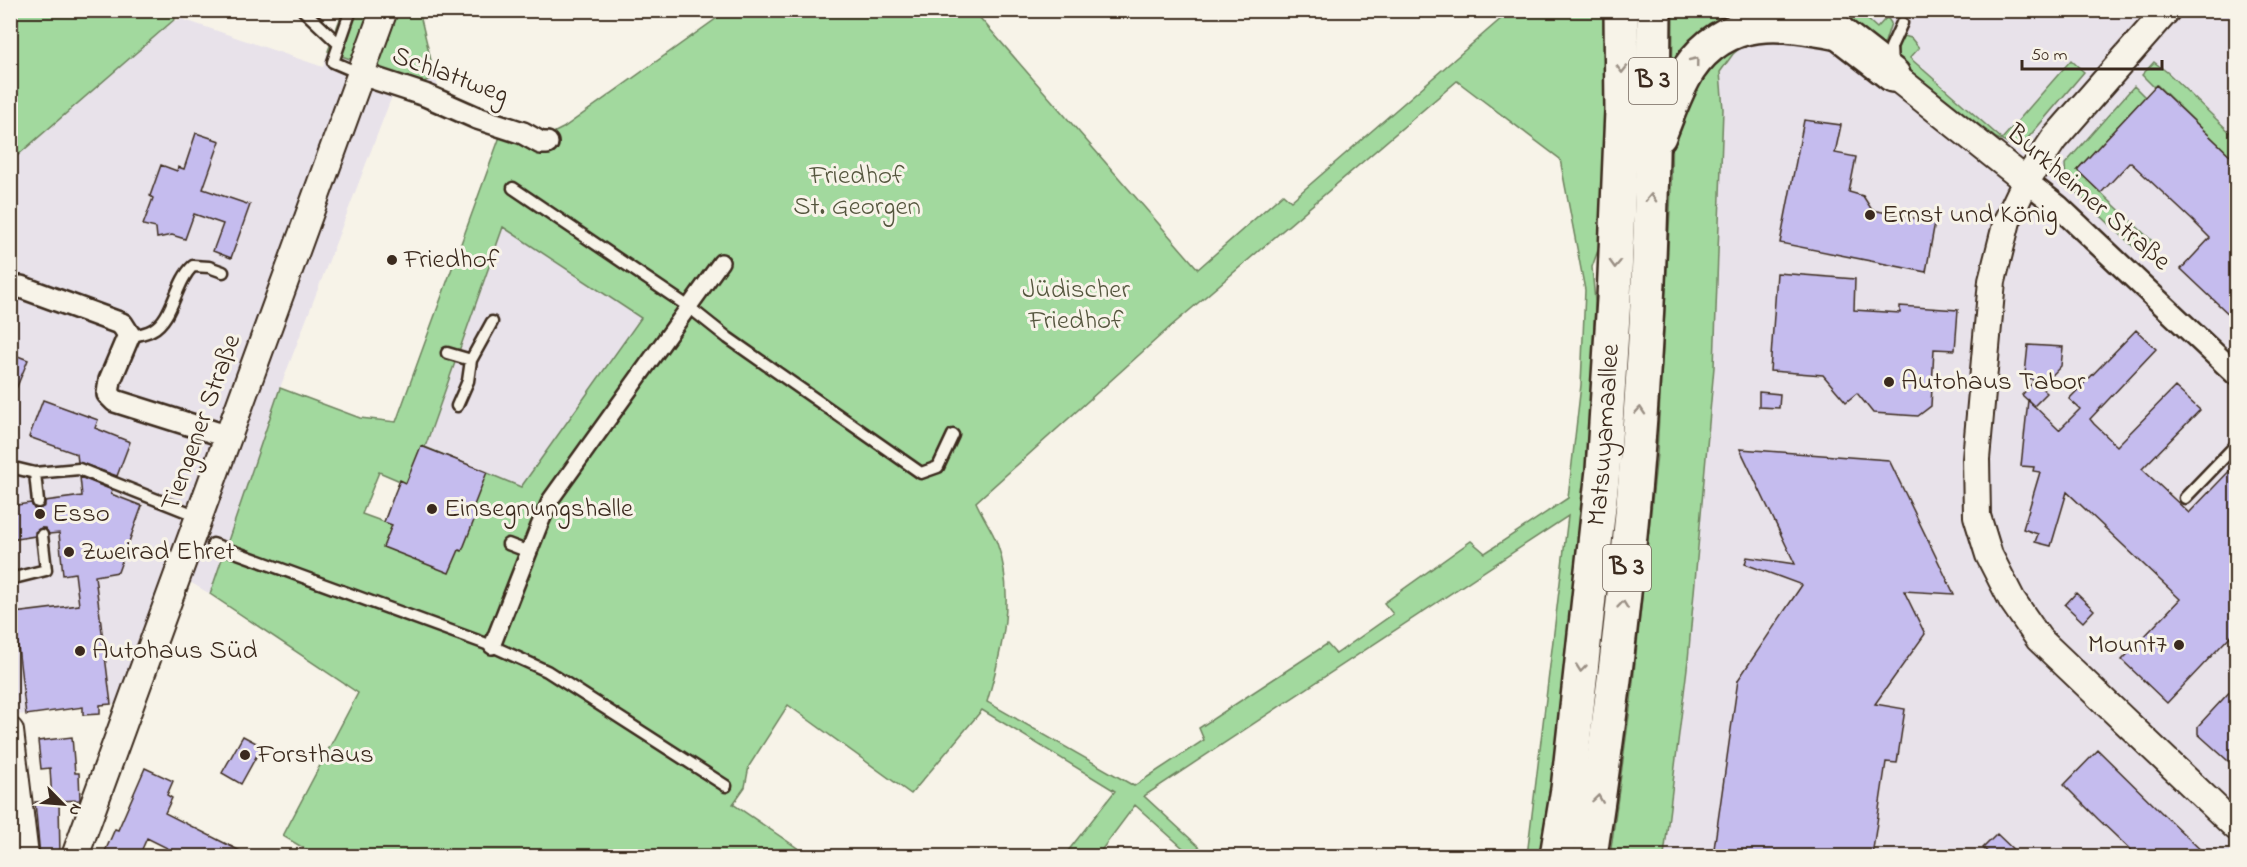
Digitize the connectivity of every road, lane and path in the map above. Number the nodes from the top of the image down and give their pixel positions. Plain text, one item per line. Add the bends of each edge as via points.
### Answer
1 (303, 10) edge
2 (351, 10) edge
3 (384, 10) edge
4 (1622, 10) edge
5 (1654, 10) edge
6 (2167, 10) edge
7 (1827, 22) edge
8 (1902, 23) dead end
9 (339, 44) junction
10 (361, 74) junction
11 (1893, 75) junction
12 (547, 143) dead end
13 (1653, 152) junction
14 (2026, 182) junction
15 (513, 188) dead end
16 (721, 262) dead end
17 (223, 272) dead end
18 (10, 287) edge
19 (689, 308) junction
20 (492, 322) dead end
21 (128, 337) junction
22 (447, 353) dead end
23 (471, 360) junction
24 (2236, 374) edge
25 (457, 406) dead end
26 (953, 435) dead end
27 (229, 437) junction
28 (2236, 445) edge
29 (10, 467) edge
30 (35, 473) junction
31 (2186, 498) dead end
32 (38, 502) dead end
33 (200, 517) junction
34 (42, 535) dead end
35 (213, 544) dead end
36 (508, 544) dead end
37 (529, 552) junction
38 (10, 579) edge
39 (492, 646) junction
40 (10, 731) edge
41 (726, 786) dead end
42 (2236, 827) edge
43 (25, 856) edge
44 (75, 856) edge
45 (1557, 856) edge
46 (1590, 856) edge

1 - 9 lane
2 - 9 lane
3 - 10 street, Tiengener Straße
4 -> 45 highway, Matsuyamaallee / B 3 via 1621,134 1603,470
5 - 13 highway, Matsuyamaallee / B 3
6 - 14 street via 2054,139
7 - 11 highway
13 -> 7 highway via 1688,70 1703,52 1746,27
8 - 11 lane via 1891,48
9 - 10 lane, Schlattweg via 333,62
10 - 12 street, Schlattweg
10 - 27 street, Tiengener Straße
11 - 14 street, Burkheimer Straße
46 -> 13 highway, Matsuyamaallee / B 3 via 1624,603 1636,470
14 - 24 street, Burkheimer Straße via 2058,206
14 - 42 street via 2007,221 1992,281 1976,459 1977,516 1989,555 2012,600 2039,639
15 - 19 lane
16 - 19 street
17 - 21 lane via 193,266 185,273 165,317 153,330
18 - 21 street via 21,287 122,324
19 - 26 lane via 921,473 938,467
19 - 37 street via 551,499
20 - 23 lane
21 - 27 street via 110,380 108,394 115,401
22 - 23 lane
23 - 25 lane via 468,381
27 - 33 street, Tiengener Straße
28 - 31 lane
29 - 30 lane
30 - 32 lane
30 - 33 lane via 79,470
33 - 44 street, Tiengener Straße
34 - 38 lane via 46,570
35 - 39 lane
36 - 37 lane
37 - 39 street
39 - 41 lane via 547,671
40 - 43 street

